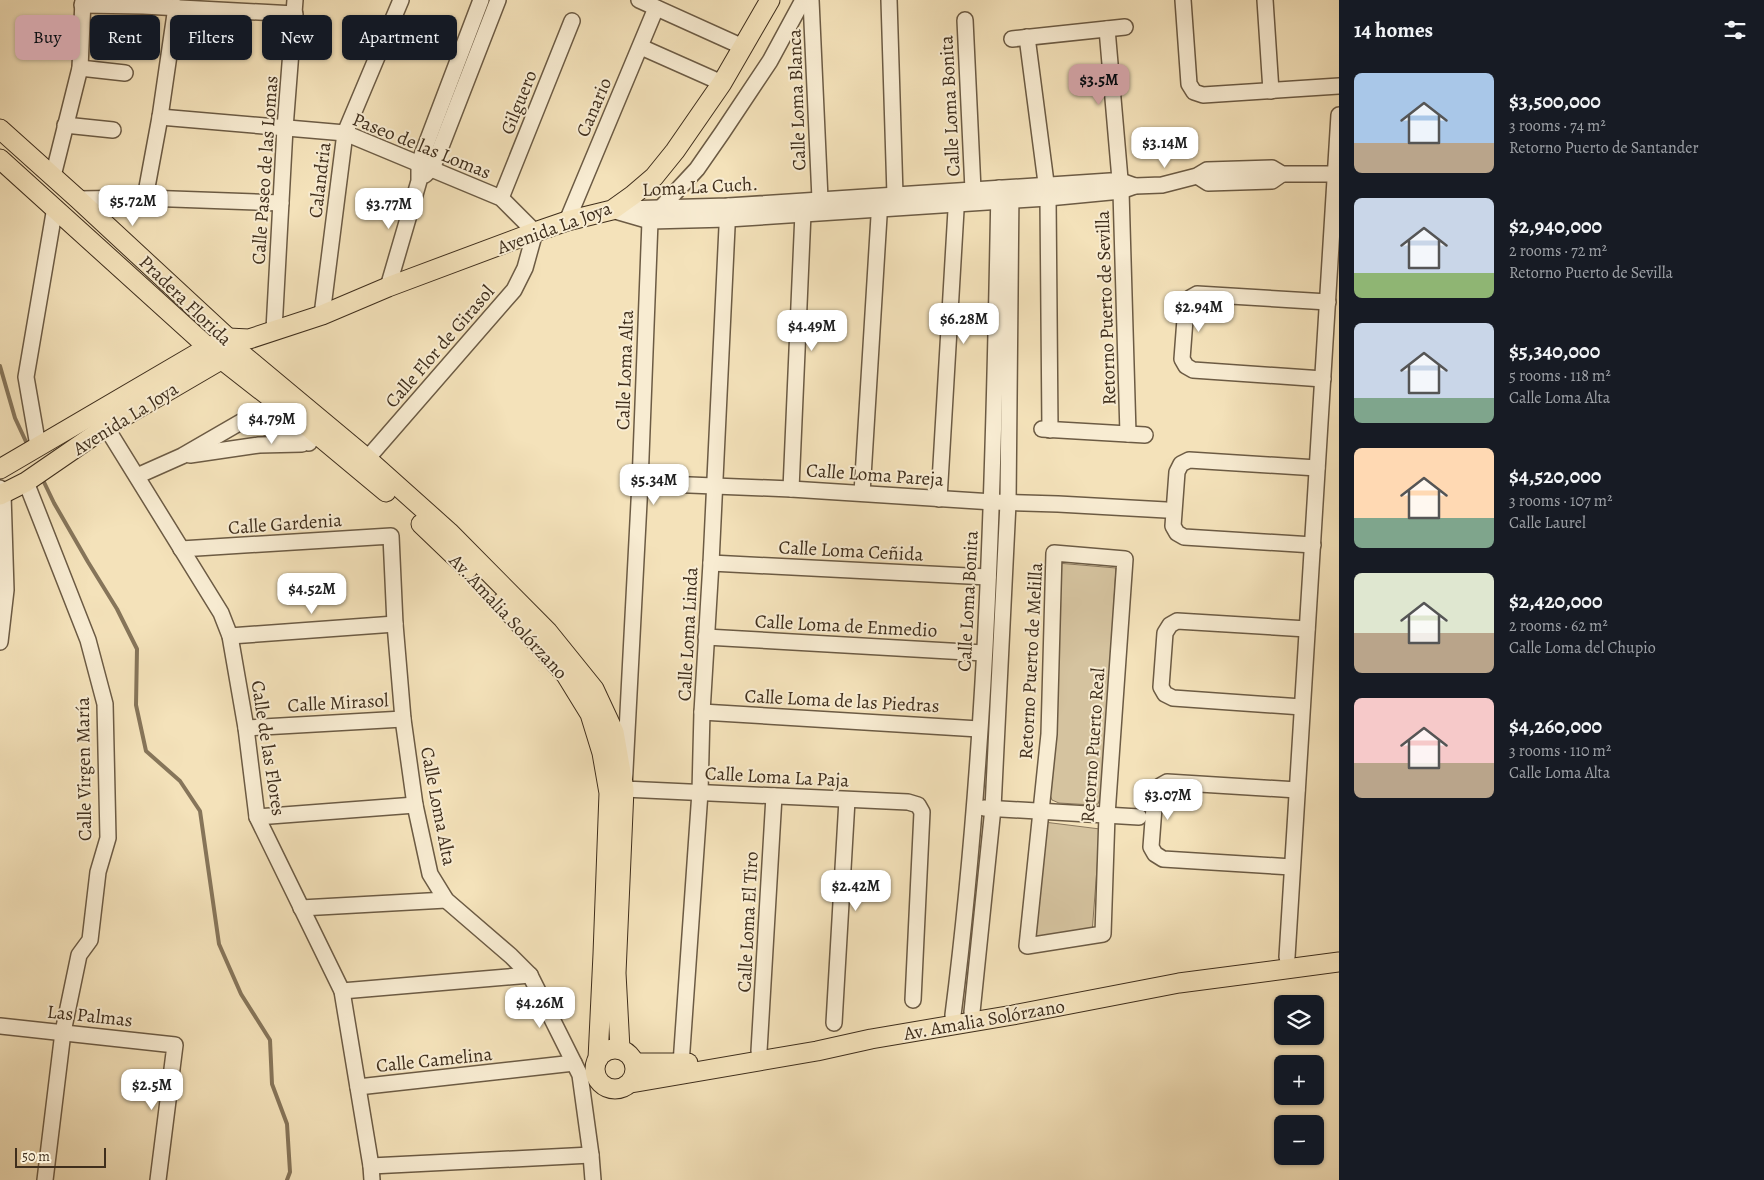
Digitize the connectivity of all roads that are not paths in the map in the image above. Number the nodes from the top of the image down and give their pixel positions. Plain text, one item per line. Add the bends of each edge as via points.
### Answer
1 (401, 0) edge
2 (482, 0) edge
3 (498, 0) edge
4 (639, 0) edge
5 (770, 0) edge
6 (803, 0) edge
7 (812, 0) edge
8 (889, 0) edge
9 (1183, 0) edge
10 (1265, 0) edge
11 (83, 2) edge
12 (143, 3) edge
13 (295, 7) edge
14 (176, 8) junction
15 (656, 8) junction
16 (965, 20) dead end
17 (572, 21) dead end
18 (1126, 27) dead end
19 (1107, 29) junction
20 (640, 47) junction
21 (743, 47) junction
22 (80, 68) junction
23 (125, 74) dead end
24 (722, 83) junction
25 (1339, 86) edge
26 (1271, 91) junction
27 (1339, 115) edge
28 (160, 117) junction
29 (65, 125) junction
30 (285, 128) junction
31 (0, 130) edge
32 (113, 130) dead end
33 (345, 133) junction
34 (0, 159) edge
35 (426, 166) junction
36 (1338, 174) edge
37 (53, 176) junction
38 (1126, 186) junction
39 (973, 190) junction
40 (1047, 191) junction
41 (1005, 194) junction
42 (896, 195) junction
43 (957, 197) junction
44 (78, 198) junction
45 (145, 198) junction
46 (502, 198) junction
47 (820, 199) junction
48 (880, 202) junction
49 (281, 204) junction
50 (55, 207) junction
51 (659, 208) junction
52 (612, 210) junction
53 (728, 212) junction
54 (803, 214) junction
55 (650, 221) junction
56 (567, 222) junction
57 (535, 232) junction
58 (388, 287) junction
59 (1328, 302) junction
60 (322, 315) junction
61 (274, 330) junction
62 (229, 347) junction
63 (1323, 379) junction
64 (106, 427) junction
65 (1128, 434) junction
66 (1145, 435) dead end
67 (33, 449) junction
68 (373, 452) dead end
69 (182, 456) junction
70 (1318, 468) junction
71 (0, 469) edge
72 (35, 476) junction
73 (137, 476) junction
74 (640, 483) junction
75 (714, 486) junction
76 (791, 489) junction
77 (1, 492) edge
78 (862, 493) junction
79 (939, 499) junction
80 (993, 502) junction
81 (1008, 503) junction
82 (1166, 510) dead end
83 (391, 536) joint
84 (1313, 546) junction
85 (181, 549) junction
86 (1125, 559) joint
87 (711, 563) junction
88 (988, 577) junction
89 (3, 590) edge
90 (395, 624) junction
91 (1307, 629) junction
92 (230, 636) junction
93 (706, 637) junction
94 (0, 642) edge
95 (984, 653) junction
96 (1302, 707) junction
97 (702, 712) junction
98 (403, 719) junction
99 (246, 728) junction
100 (979, 729) junction
101 (624, 789) junction
102 (1297, 790) junction
103 (700, 792) junction
104 (774, 796) junction
105 (848, 800) junction
106 (415, 805) junction
107 (975, 807) junction
108 (994, 808) junction
109 (1040, 811) junction
110 (1107, 815) junction
111 (257, 817) junction
112 (1139, 817) dead end
113 (1292, 867) junction
114 (446, 900) junction
115 (301, 908) junction
116 (1339, 950) edge
117 (1287, 957) junction
118 (1339, 962) edge
119 (530, 975) junction
120 (342, 991) junction
121 (913, 1000) dead end
122 (972, 1012) junction
123 (953, 1015) junction
124 (834, 1023) dead end
125 (0, 1026) edge
126 (63, 1032) junction
127 (620, 1050) junction
128 (759, 1051) junction
129 (598, 1059) junction
130 (574, 1063) junction
131 (635, 1063) junction
132 (681, 1064) junction
133 (631, 1083) junction
134 (358, 1087) junction
135 (591, 1155) junction
136 (372, 1173) edge
137 (45, 1180) edge
138 (158, 1180) edge
139 (593, 1180) edge

1 - 33 street, Calandria
2 - 35 street
3 - 35 street
4 - 15 street
5 - 21 main road, Avenida La Joya
6 - 51 street via 770,61 722,133 697,168
7 - 47 street, Calle Loma Blanca
8 - 42 street
9 - 26 street via 1189,84 1194,92 1203,95
10 - 26 street
11 - 12 street, Calle Paseo de las Lomas
11 - 22 street, Calle Paseo de las Lomas
12 - 14 street, Calle Paseo de las Lomas
13 - 14 street, Calle Paseo de las Lomas
13 - 30 street, Calle Paseo de las Lomas
14 - 28 street
15 - 20 street, Canario
15 - 21 street
16 - 39 street, Calle Loma Bonita
17 - 46 street, Gilguero
18 - 19 street
19 - 38 street, Retorno Puerto de Sevilla
19 - 40 street, Retorno Puerto de Sevilla via 1019,38
20 - 24 street
20 - 56 street, Canario
21 - 24 main road, Avenida La Joya
22 - 23 street
22 - 29 street, Calle Paseo de las Lomas
24 - 52 main road, Avenida La Joya via 654,177
25 - 26 street
27 - 36 street
28 - 30 street, Paseo de las Lomas
28 - 45 street
29 - 32 street
29 - 37 street, Calle Paseo de las Lomas
30 - 33 street, Paseo de las Lomas
30 - 49 street, Calle Paseo de las Lomas
31 - 37 main road, Pradera Florida
33 - 35 street, Paseo de las Lomas
33 - 60 street, Calandria
34 - 50 main road, Pradera Florida
35 - 46 street, Paseo de las Lomas
35 - 58 street
36 - 38 street, Loma La Cuch. via 1282,174 1272,181 1208,183 1197,176 1162,185
36 - 59 street
37 - 44 main road, Pradera Florida
38 - 40 street, Loma La Cuch.
38 - 65 street, Retorno Puerto de Sevilla
39 - 41 street, Loma La Cuch.
39 - 43 street, Loma La Cuch.
40 - 41 street, Loma La Cuch.
40 - 65 street, Retorno Puerto de Sevilla via 1046,429
41 - 43 street, Loma La Cuch.
41 - 80 street, Calle Loma Bonita
41 - 81 street, Calle Loma Bonita
42 - 43 street, Loma La Cuch.
42 - 48 street, Loma La Cuch.
43 - 48 street, Loma La Cuch.
43 - 79 street
44 - 45 street
44 - 62 main road, Pradera Florida
45 - 49 street
46 - 57 street, Paseo de las Lomas
47 - 48 street, Loma La Cuch.
47 - 53 street, Loma La Cuch.
48 - 54 street, Loma La Cuch.
48 - 78 street
49 - 61 street, Calle Paseo de las Lomas
50 - 62 main road, Pradera Florida
50 - 67 street via 26,377
51 - 52 street, Loma La Cuch.
51 - 53 street, Loma La Cuch.
51 - 55 street
52 - 55 street, Loma La Cuch.
52 - 56 main road, Avenida La Joya
53 - 54 street, Loma La Cuch.
53 - 55 street, Loma La Cuch.
53 - 75 street, Calle Loma Linda
54 - 76 street
55 - 74 street, Calle Loma Alta
56 - 57 main road, Avenida La Joya
57 - 58 main road, Avenida La Joya
57 - 68 street, Calle Flor de Girasol via 525,268 514,290
58 - 60 main road, Avenida La Joya
59 - 63 street
59 - 63 street via 1198,294 1190,298 1186,306 1182,359 1193,370
60 - 61 main road, Avenida La Joya
61 - 62 main road, Avenida La Joya
62 - 64 main road, Avenida La Joya
62 - 67 main road, Avenida La Joya
62 - 101 main road, Av. Amalia Solórzano via 363,455 449,532 548,632 594,689 614,732
62 - 129 main road, Av. Amalia Solórzano via 308,427 388,494 512,614 566,675 590,714 602,752 609,793
63 - 70 street
64 - 72 main road, Avenida La Joya
64 - 73 street, Calle de las Flores
65 - 66 street, Retorno Puerto de Sevilla
67 - 71 main road, Avenida La Joya
69 - 69 street via 246,419 309,443 259,445
69 - 73 street
70 - 84 street
70 - 84 street via 1189,460 1181,464 1177,472 1173,526 1184,537
72 - 77 main road, Avenida La Joya
72 - 126 street, Calle Virgen María via 88,640 105,704 108,838 98,872 90,940 79,954
73 - 85 street, Calle de las Flores
74 - 75 street, Calle Loma Pareja
74 - 101 street, Calle Loma Alta
75 - 76 street, Calle Loma Pareja
75 - 87 street, Calle Loma Linda
76 - 78 street, Calle Loma Pareja
77 - 89 street
78 - 79 street, Calle Loma Pareja
79 - 80 street, Calle Loma Pareja
80 - 81 street, Calle Loma Pareja
80 - 88 street, Calle Loma Bonita
81 - 82 street, Calle Loma Pareja
81 - 108 street, Calle Loma Bonita
83 - 85 street, Calle Gardenia
83 - 90 street, Calle Loma Alta
84 - 91 street
85 - 92 street, Calle de las Flores via 221,614
86 - 109 street, Retorno Puerto de Melilla via 1054,553 1049,734
86 - 110 street, Retorno Puerto Real
87 - 88 street, Calle Loma Ceñida
87 - 93 street, Calle Loma Linda
88 - 95 street, Calle Loma Bonita
89 - 94 street
90 - 92 street
90 - 98 street, Calle Loma Alta
91 - 96 street
91 - 96 street via 1177,621 1165,633 1161,687 1172,698
92 - 99 street, Calle de las Flores
93 - 95 street, Calle Loma de Enmedio
93 - 97 street, Calle Loma Linda
95 - 100 street, Calle Loma Bonita
96 - 102 street
97 - 100 street, Calle Loma de las Piedras
97 - 103 street, Calle Loma Linda
98 - 99 street, Calle Mirasol
98 - 106 street, Calle Loma Alta
99 - 111 street, Calle de las Flores
100 - 107 street, Calle Loma Bonita
101 - 103 street, Calle Loma La Paja
101 - 127 main road, Av. Amalia Solórzano via 616,973
102 - 113 street
102 - 113 street via 1167,782 1155,794 1152,847 1163,859
103 - 104 street, Calle Loma La Paja
103 - 132 street, Calle Loma Linda
104 - 105 street, Calle Loma La Paja
104 - 128 street, Calle Loma El Tiro
105 - 121 street, Calle Loma La Paja via 908,802 918,806 922,812
105 - 124 street
106 - 111 street
106 - 114 street, Calle Loma Alta via 430,874
107 - 108 street
107 - 123 street, Calle Loma Bonita
108 - 109 street
108 - 122 street, Calle Loma Bonita
109 - 110 street
109 - 110 street, Retorno Puerto Real via 1027,946 1103,934
110 - 112 street
111 - 115 street, Calle de las Flores
113 - 117 street
114 - 115 street
114 - 119 street, Calle Loma Alta
115 - 120 street, Calle de las Flores
116 - 117 main road, Av. Amalia Solórzano
117 - 122 main road, Av. Amalia Solórzano via 1077,990
118 - 133 main road, Av. Amalia Solórzano via 1180,983
119 - 120 street
119 - 130 street, Calle Loma Alta
120 - 134 street, Calle de las Flores
122 - 123 main road, Av. Amalia Solórzano
123 - 128 main road, Av. Amalia Solórzano
125 - 126 street, Las Palmas
126 - 137 street, Calle Virgen María
126 - 138 street, Las Palmas via 175,1045
127 - 129 main road via 607,1051
127 - 131 main road via 627,1052
128 - 132 main road, Av. Amalia Solórzano
129 - 133 main road via 595,1072 606,1087 619,1089
130 - 134 street, Calle Camelina
130 - 135 street, Calle Loma Alta via 580,1076
131 - 132 main road, Av. Amalia Solórzano
131 - 133 main road
134 - 136 street, Calle de las Flores
135 - 136 street
135 - 139 street, Calle Loma Alta

